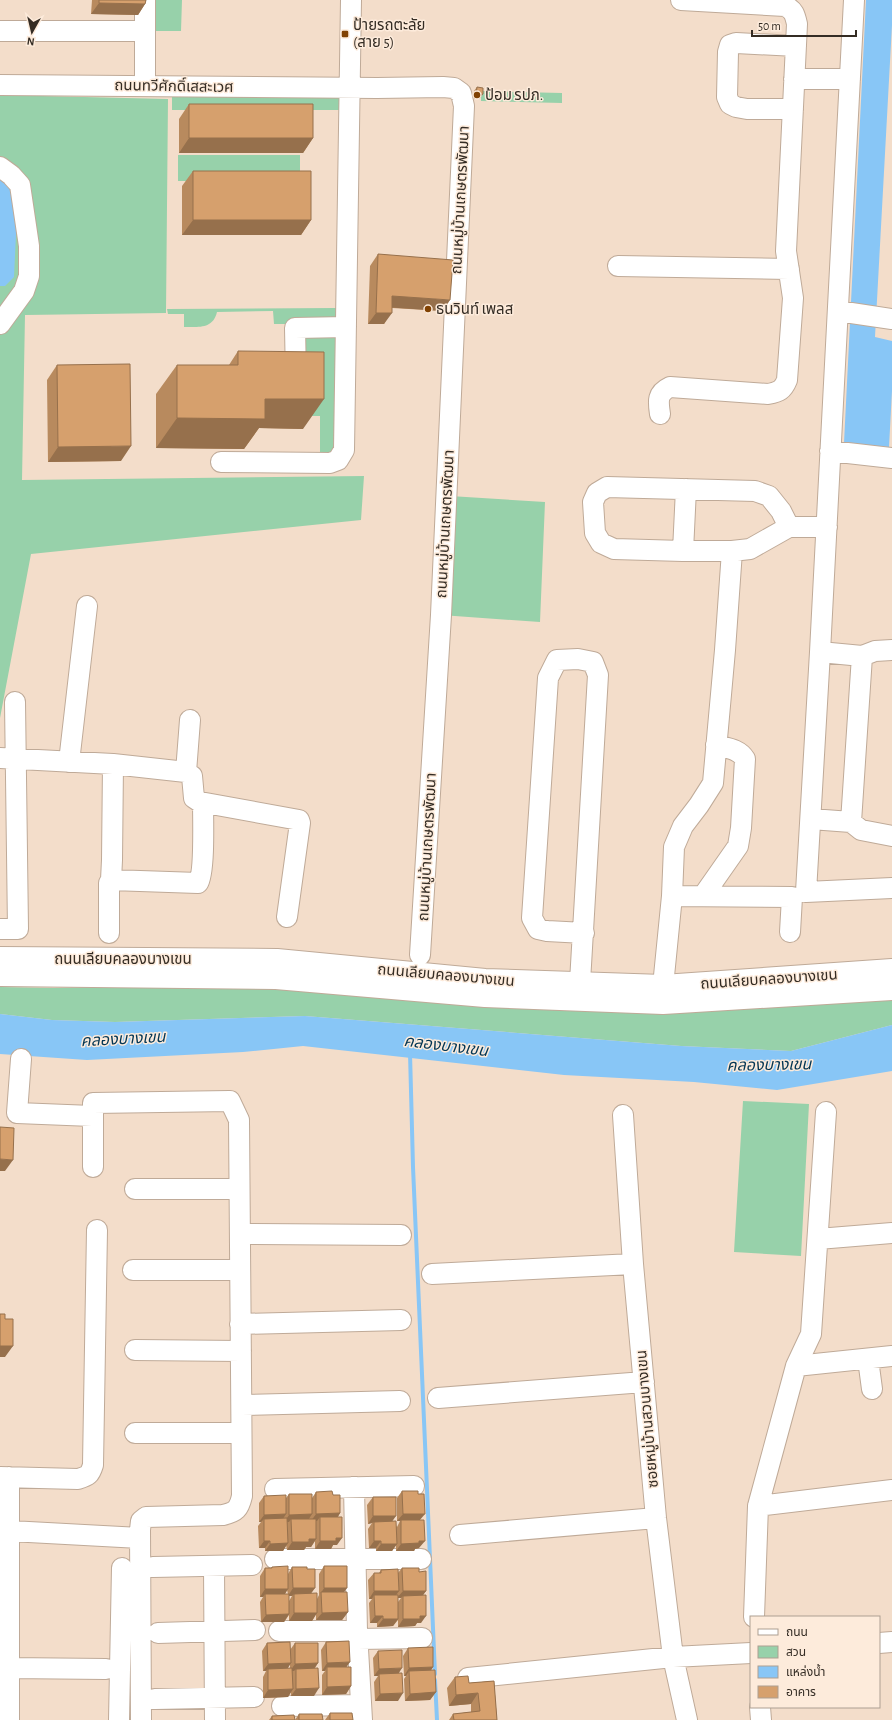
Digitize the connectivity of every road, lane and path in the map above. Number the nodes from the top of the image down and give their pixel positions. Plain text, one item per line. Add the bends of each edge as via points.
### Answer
1 (145, 0) edge
2 (351, 0) edge
3 (681, 0) edge
4 (854, 0) edge
5 (0, 31) edge
6 (145, 31) junction
7 (796, 46) junction
8 (794, 78) junction
9 (145, 79) dead end
10 (850, 79) junction
11 (0, 85) edge
12 (349, 88) junction
13 (461, 93) joint
14 (793, 109) junction
15 (0, 167) edge
16 (618, 266) dead end
17 (789, 270) junction
18 (843, 312) junction
19 (886, 318) edge
20 (0, 324) edge
21 (346, 327) junction
22 (296, 381) edge
23 (660, 414) dead end
24 (830, 451) junction
25 (892, 458) edge
26 (221, 462) dead end
27 (686, 489) junction
28 (789, 527) junction
29 (827, 527) junction
30 (683, 551) junction
31 (732, 551) junction
32 (87, 606) dead end
33 (892, 650) edge
34 (820, 652) junction
35 (862, 656) junction
36 (15, 702) dead end
37 (190, 720) dead end
38 (716, 745) junction
39 (8, 758) edge
40 (69, 762) junction
41 (113, 764) junction
42 (186, 772) junction
43 (204, 802) junction
44 (811, 819) junction
45 (851, 822) junction
46 (892, 836) edge
47 (111, 880) junction
48 (892, 888) edge
49 (672, 896) junction
50 (703, 896) junction
51 (287, 917) dead end
52 (0, 929) edge
53 (790, 932) dead end
54 (109, 933) dead end
55 (584, 934) junction
56 (420, 955) dead end
57 (0, 958) edge
58 (892, 970) edge
59 (0, 975) edge
60 (663, 986) junction
61 (892, 988) edge
62 (580, 992) junction
63 (21, 1059) dead end
64 (826, 1112) dead end
65 (623, 1115) dead end
66 (92, 1116) junction
67 (93, 1167) dead end
68 (135, 1189) dead end
69 (239, 1189) junction
70 (97, 1230) dead end
71 (892, 1233) edge
72 (240, 1234) junction
73 (401, 1235) dead end
74 (818, 1239) junction
75 (633, 1264) junction
76 (133, 1270) dead end
77 (240, 1270) junction
78 (432, 1274) dead end
79 (401, 1320) dead end
80 (240, 1324) junction
81 (135, 1350) dead end
82 (241, 1351) junction
83 (892, 1356) edge
84 (868, 1359) junction
85 (796, 1366) junction
86 (644, 1382) junction
87 (872, 1389) dead end
88 (438, 1398) dead end
89 (400, 1401) dead end
90 (242, 1405) junction
91 (135, 1433) dead end
92 (241, 1433) junction
93 (5, 1477) edge
94 (414, 1486) dead end
95 (354, 1487) junction
96 (275, 1489) dead end
97 (892, 1490) edge
98 (758, 1506) junction
99 (656, 1518) junction
100 (10, 1531) junction
101 (460, 1535) dead end
102 (140, 1538) junction
103 (275, 1559) dead end
104 (421, 1559) dead end
105 (356, 1560) junction
106 (252, 1565) dead end
107 (214, 1566) junction
108 (153, 1567) dead end
109 (122, 1568) dead end
110 (754, 1616) edge
111 (255, 1630) dead end
112 (214, 1631) junction
113 (279, 1631) dead end
114 (158, 1633) dead end
115 (358, 1635) junction
116 (422, 1638) dead end
117 (892, 1642) edge
118 (880, 1643) edge
119 (750, 1653) edge
120 (673, 1657) junction
121 (6, 1661) edge
122 (106, 1669) dead end
123 (468, 1678) edge
124 (215, 1697) junction
125 (254, 1697) dead end
126 (155, 1698) dead end
127 (282, 1706) dead end
128 (760, 1708) edge
129 (362, 1712) edge
130 (9, 1720) edge
131 (119, 1720) edge
132 (141, 1720) edge
133 (215, 1720) edge
134 (687, 1720) edge
135 (761, 1720) edge

1 - 6 street
2 - 12 street
3 - 7 street via 785,6 796,15
4 - 10 street
5 - 6 street
6 - 9 street
7 - 8 street
7 - 14 street via 736,43 730,46 728,52 727,97 730,104 747,109
8 - 10 street
8 - 14 street
10 - 18 street
11 - 12 street, ถนนทวีศักดิ์เสสะเวศ
12 - 13 street, ถนนทวีศักดิ์เสสะเวศ via 443,87 454,88
12 - 21 street
13 - 56 street, ถนนหมู่บ้านเกษตรพัฒนา via 464,114 441,615
14 - 17 street via 786,251
15 - 20 street via 11,174 20,185 29,246 29,276 24,291
16 - 17 street
17 - 23 street via 793,298 787,380 784,387 778,392 768,394 670,387 663,390 659,396
18 - 19 street
18 - 24 street
21 - 22 street via 295,328
21 - 26 street via 344,450 338,460 330,463
24 - 25 street
24 - 29 street
27 - 28 street via 755,490 769,496
27 - 30 street
27 - 30 street via 607,487 597,493 593,502 595,533 601,543 614,549
28 - 29 street
28 - 31 street via 750,549
29 - 34 street
30 - 31 street
31 - 38 street
32 - 40 street
33 - 35 street
34 - 35 street
34 - 44 street
35 - 45 street
36 - 39 street
37 - 42 street
38 - 49 street via 713,783 683,826 674,847
38 - 50 street via 736,750 744,759 741,828 738,846
39 - 40 street
39 - 52 street via 18,929
40 - 41 street
41 - 42 street
41 - 47 street
42 - 43 street via 192,776 194,798
43 - 47 street via 202,868 198,882
43 - 51 street via 299,820
44 - 45 street
44 - 48 street via 806,892
45 - 46 street via 861,830
47 - 54 street
49 - 50 street
49 - 60 street
50 - 53 street via 792,897
55 - 55 street via 538,929 532,918 548,678 557,660 578,659 594,662 598,675
55 - 62 street
57 - 62 main road, ถนนเลียบคลองบางเขน via 277,960
58 - 60 main road, ถนนเลียบคลองบางเขน
59 - 62 main road, ถนนเลียบคลองบางเขน via 276,978 485,996
60 - 62 main road, ถนนเลียบคลองบางเขน
61 - 62 main road, ถนนเลียบคลองบางเขน via 663,1003
63 - 66 street via 17,1113
64 - 74 street
65 - 75 street, ซอยหมู่บ้านสวนบางเขน
66 - 67 street
66 - 69 street via 92,1103 230,1101 239,1120
68 - 69 street
69 - 72 street
70 - 93 street via 91,1472 88,1476 78,1479
71 - 74 street
72 - 73 street
72 - 77 street
74 - 85 street via 811,1334
75 - 78 street
75 - 86 street, ซอยหมู่บ้านสวนบางเขน
76 - 77 street
77 - 80 street
79 - 80 street
80 - 82 street
81 - 82 street
82 - 90 street
83 - 84 street
84 - 85 street
84 - 87 street
85 - 98 street
86 - 88 street
86 - 99 street, ซอยหมู่บ้านสวนบางเขน
89 - 90 street
90 - 92 street
91 - 92 street
92 - 102 street via 242,1496 240,1505 233,1513 146,1518 141,1521
93 - 100 street
94 - 95 street
95 - 96 street
95 - 105 street
97 - 98 street
98 - 110 street
99 - 101 street
99 - 120 street, ซอยหมู่บ้านสวนบางเขน
100 - 102 street
100 - 121 street
102 - 132 street
103 - 105 street
104 - 105 street
105 - 115 street
106 - 107 street
107 - 108 street
107 - 112 street
109 - 131 street
111 - 112 street
112 - 114 street
112 - 124 street
113 - 115 street
115 - 116 street
115 - 129 street
117 - 118 street
119 - 120 street
120 - 123 street
120 - 134 street, ซอยหมู่บ้านสวนบางเขน
121 - 122 street
121 - 130 street
124 - 125 street
124 - 126 street
124 - 133 street
127 - 129 street
128 - 135 street

